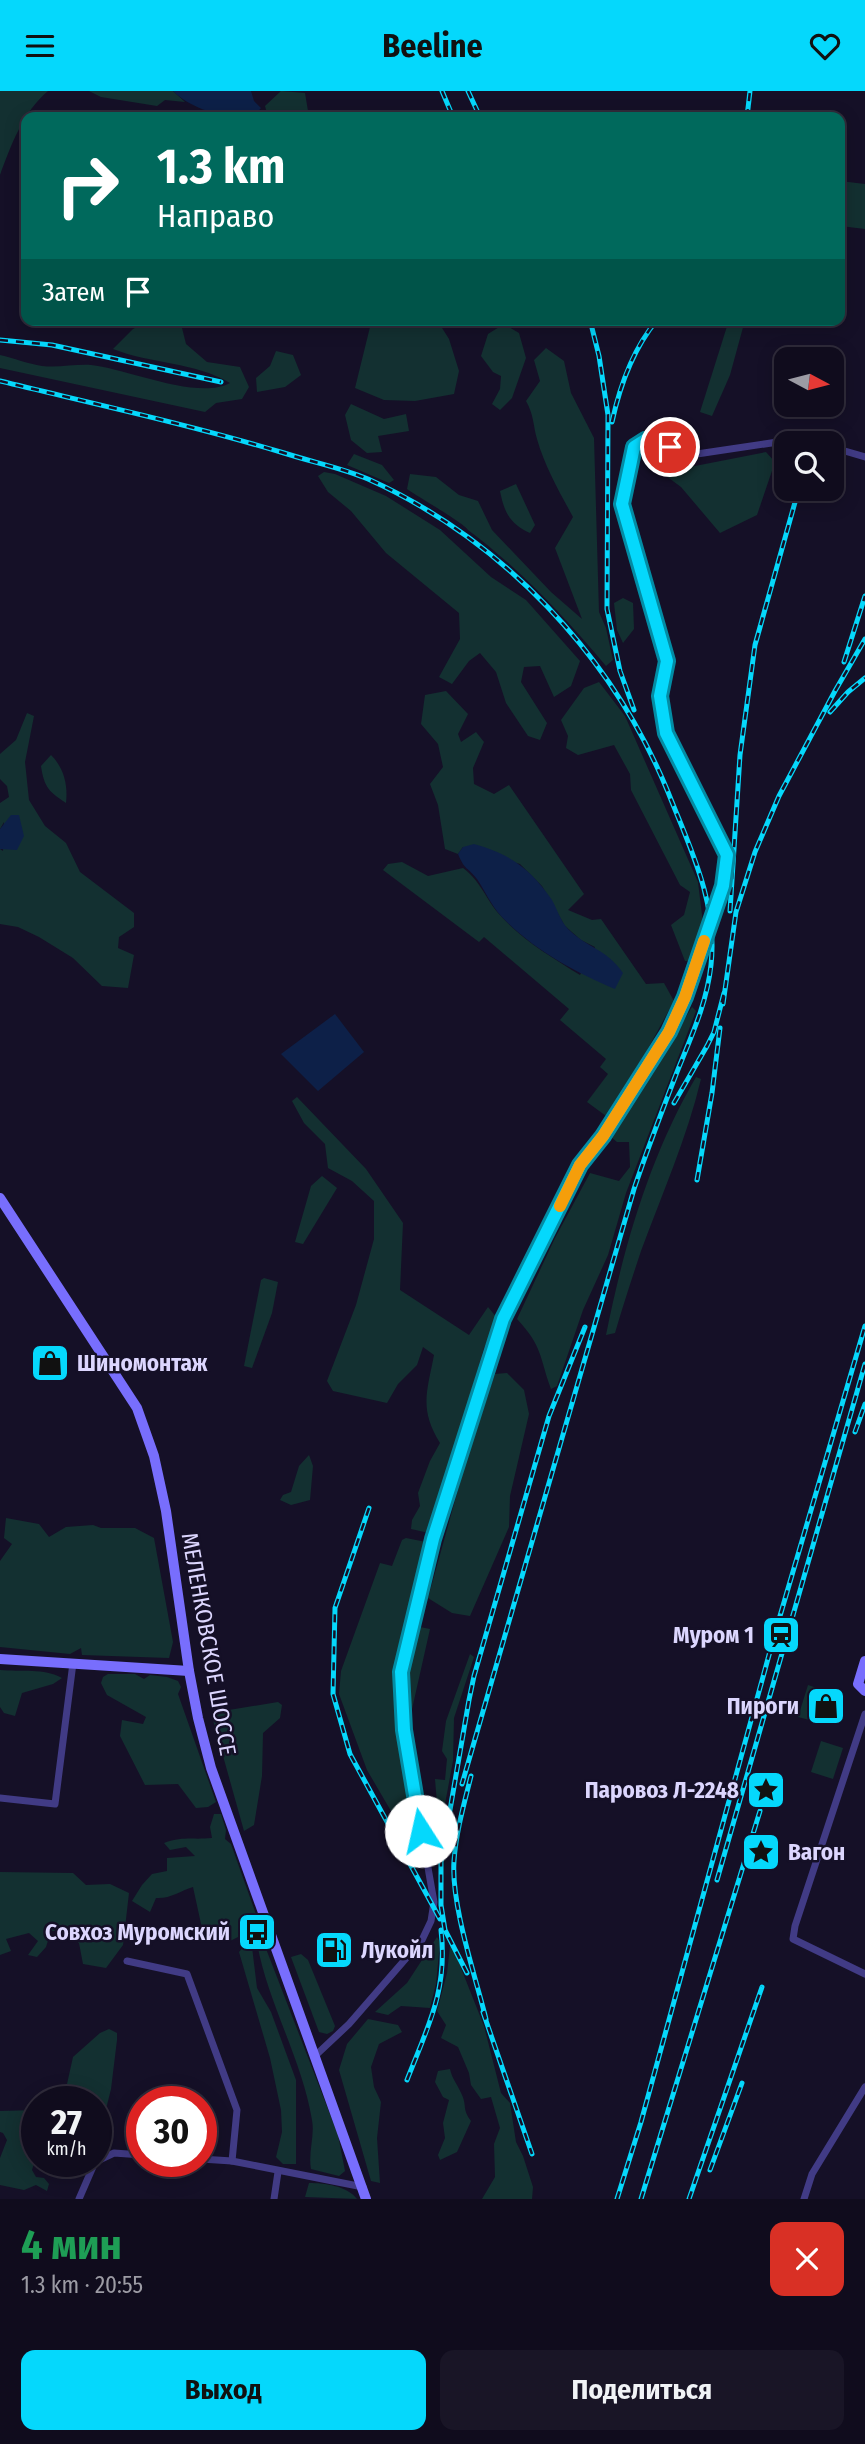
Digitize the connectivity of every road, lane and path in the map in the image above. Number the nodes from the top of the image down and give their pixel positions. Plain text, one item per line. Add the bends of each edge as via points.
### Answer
1 (774, 443) edge
2 (844, 451) edge
3 (865, 457) edge
4 (0, 1198) edge
5 (0, 1659) edge
6 (865, 1661) edge
7 (73, 1663) junction
8 (189, 1671) junction
9 (861, 1688) edge
10 (865, 1714) edge
11 (0, 1798) edge
12 (127, 1961) dead end
13 (865, 1974) edge
14 (316, 2055) junction
15 (865, 2087) edge
16 (126, 2154) edge
17 (217, 2160) edge
18 (232, 2161) junction
19 (278, 2172) junction
20 (363, 2187) junction
21 (79, 2199) edge
22 (274, 2199) edge
23 (366, 2199) edge
24 (804, 2199) edge

1 - 14 street via 696,454 645,440 634,447 622,504 667,661 660,696 666,733 727,855 723,886 669,1032 580,1165 503,1319 433,1539 401,1672 404,1730 434,1902 431,1921 422,1940
2 - 3 street
4 - 8 main road, МЕЛЕНКОВСКОЕ ШОССЕ via 137,1408 166,1511
5 - 7 main road
6 - 9 main road
7 - 8 main road
7 - 11 street via 55,1804
8 - 14 main road, МЕЛЕНКОВСКОЕ ШОССЕ via 211,1768
10 - 13 street via 793,1939
12 - 18 street via 187,1974 237,2109
14 - 20 main road, МЕЛЕНКОВСКОЕ ШОССЕ
15 - 24 street via 812,2174
16 - 21 street via 114,2153 95,2162
17 - 18 street
18 - 19 street
19 - 20 street
19 - 22 street
20 - 23 main road, МЕЛЕНКОВСКОЕ ШОССЕ

